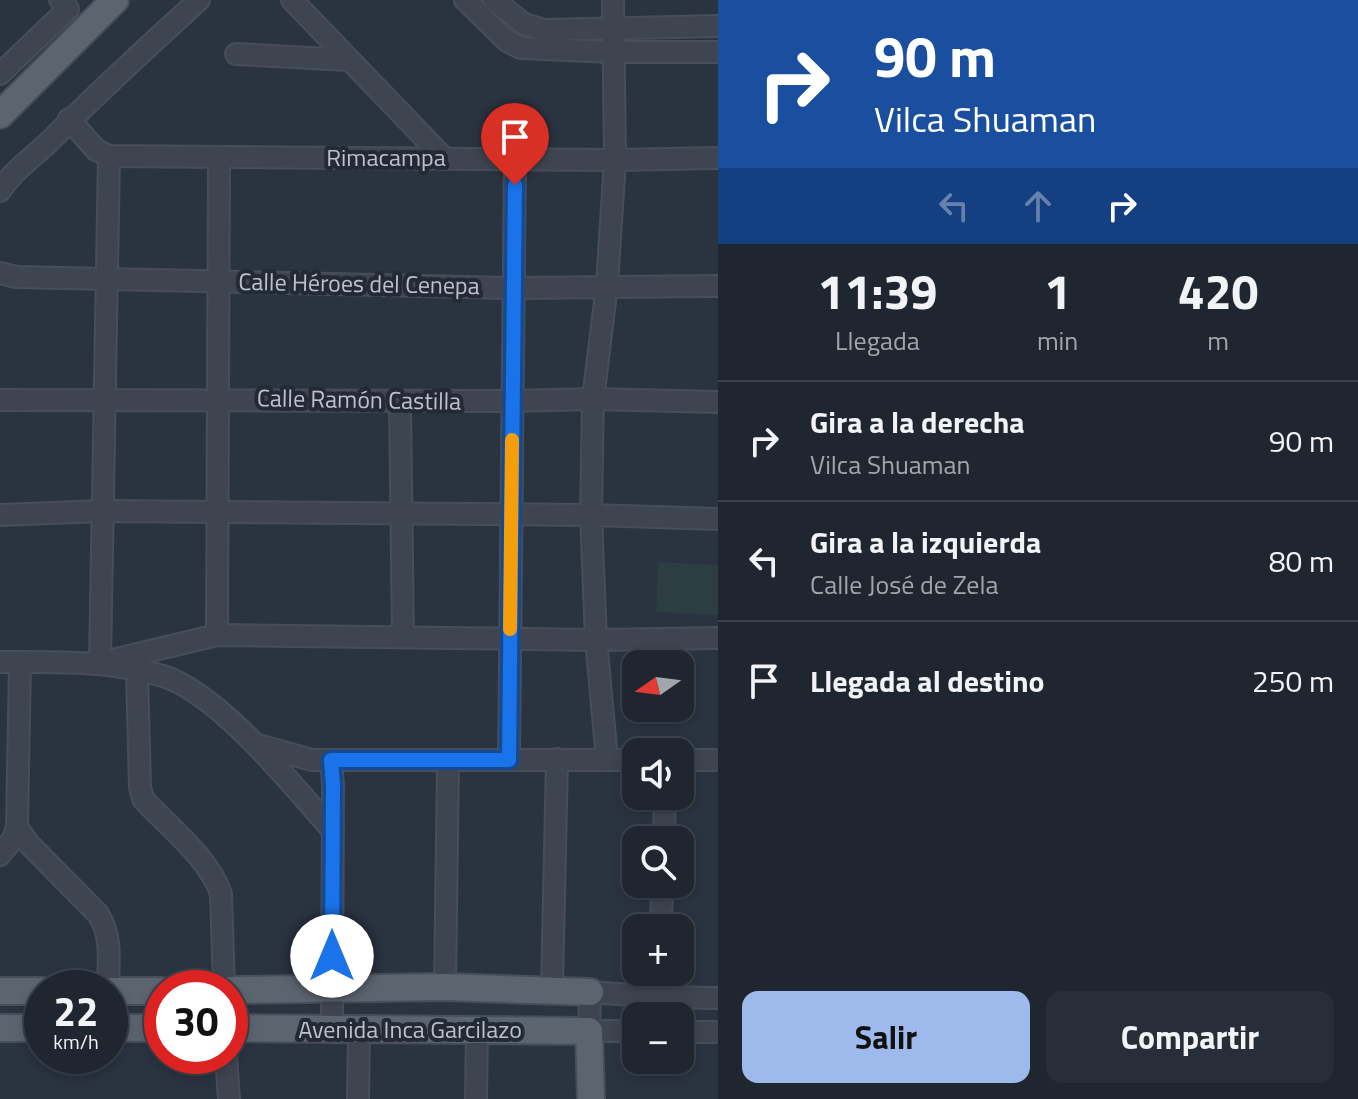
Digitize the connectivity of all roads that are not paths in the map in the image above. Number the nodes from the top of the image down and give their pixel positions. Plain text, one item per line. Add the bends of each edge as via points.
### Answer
1 (115, 0) edge
2 (199, 0) edge
3 (292, 0) edge
4 (465, 0) edge
5 (494, 0) edge
6 (613, 0) edge
7 (68, 3) edge
8 (718, 26) edge
9 (613, 29) junction
10 (613, 52) junction
11 (718, 52) edge
12 (236, 54) dead end
13 (349, 60) junction
14 (0, 74) edge
15 (0, 115) edge
16 (69, 119) junction
17 (109, 156) junction
18 (219, 157) junction
19 (444, 158) junction
20 (718, 158) edge
21 (515, 159) junction
22 (615, 160) junction
23 (0, 191) edge
24 (0, 273) edge
25 (107, 279) junction
26 (219, 281) junction
27 (607, 285) junction
28 (718, 286) edge
29 (514, 288) junction
30 (104, 399) junction
31 (218, 399) junction
32 (593, 399) junction
33 (0, 400) edge
34 (400, 401) junction
35 (512, 401) junction
36 (718, 402) edge
37 (102, 511) junction
38 (217, 513) junction
39 (0, 515) edge
40 (401, 515) junction
41 (591, 515) junction
42 (511, 516) junction
43 (718, 519) edge
44 (217, 635) junction
45 (403, 637) junction
46 (510, 638) junction
47 (718, 638) edge
48 (596, 640) junction
49 (10, 662) edge
50 (100, 663) junction
51 (137, 671) junction
52 (256, 745) junction
53 (557, 759) junction
54 (607, 759) junction
55 (331, 760) junction
56 (448, 760) junction
57 (509, 760) junction
58 (622, 760) edge
59 (694, 760) edge
60 (718, 760) edge
61 (17, 827) junction
62 (333, 831) junction
63 (0, 855) edge
64 (109, 970) edge
65 (223, 970) edge
66 (659, 986) edge
67 (445, 987) junction
68 (332, 988) junction
69 (552, 989) junction
70 (248, 990) edge
71 (0, 991) edge
72 (24, 991) edge
73 (590, 992) junction
74 (659, 997) junction
75 (718, 998) edge
76 (0, 1028) edge
77 (24, 1028) edge
78 (248, 1028) edge
79 (332, 1030) junction
80 (359, 1030) junction
81 (477, 1030) junction
82 (589, 1031) junction
83 (622, 1031) edge
84 (694, 1032) edge
85 (718, 1032) edge
86 (227, 1074) edge
87 (229, 1099) edge
88 (358, 1099) edge
89 (476, 1099) edge
90 (591, 1099) edge

1 - 15 main road
2 - 16 street
3 - 13 street
4 - 10 street via 514,46
5 - 9 street via 524,24 544,30
6 - 9 street
7 - 14 street
8 - 9 street
9 - 10 street
10 - 11 street
10 - 22 street
12 - 13 street
13 - 19 street
16 - 17 street via 96,150
16 - 23 street
17 - 18 street, Rimacampa
17 - 25 street
18 - 19 street, Rimacampa
18 - 26 street
19 - 21 street, Rimacampa
20 - 22 street, Rimacampa
21 - 22 street, Rimacampa
21 - 29 street
22 - 27 street
24 - 25 street, Calle Héroes del Cenepa
25 - 26 street, Calle Héroes del Cenepa
25 - 30 street
26 - 29 street, Calle Héroes del Cenepa
26 - 31 street
27 - 28 street, Calle Héroes del Cenepa
27 - 29 street, Calle Héroes del Cenepa
27 - 32 street
29 - 35 street
30 - 31 street, Calle Ramón Castilla
30 - 33 street, Calle Ramón Castilla
30 - 37 street
31 - 34 street, Calle Ramón Castilla
31 - 38 street
32 - 35 street, Calle Ramón Castilla
32 - 36 street, Calle Ramón Castilla
32 - 41 street
34 - 35 street, Calle Ramón Castilla
34 - 40 street
35 - 42 street
37 - 38 street
37 - 39 street
37 - 50 street
38 - 40 street
38 - 44 street
40 - 42 street
40 - 45 street
41 - 42 street
41 - 43 street
41 - 48 street
42 - 46 street
44 - 45 street
44 - 50 street
45 - 46 street
46 - 48 street
46 - 57 street
47 - 48 street
48 - 54 street
49 - 50 street
49 - 61 street
50 - 51 street
51 - 52 street via 182,684
51 - 65 street via 143,799 217,881
52 - 55 street
52 - 62 street
53 - 54 street
53 - 57 street
53 - 69 street
54 - 58 street
55 - 56 street
55 - 62 street
56 - 57 street
56 - 67 street
59 - 60 street
61 - 63 street
61 - 64 street via 98,914 109,937
62 - 68 street
66 - 74 street
67 - 68 main road, Avenida Inca Garcilazo
67 - 69 main road, Avenida Inca Garcilazo
68 - 70 main road, Avenida Inca Garcilazo
68 - 79 street
69 - 73 main road, Avenida Inca Garcilazo
71 - 72 main road
73 - 74 street
73 - 82 street
74 - 75 street
76 - 77 main road
78 - 79 main road, Avenida Inca Garcilazo
79 - 80 main road, Avenida Inca Garcilazo
80 - 81 main road, Avenida Inca Garcilazo
80 - 88 street
81 - 82 main road, Avenida Inca Garcilazo
81 - 89 street
82 - 83 street
82 - 90 main road
84 - 85 street
86 - 87 street

